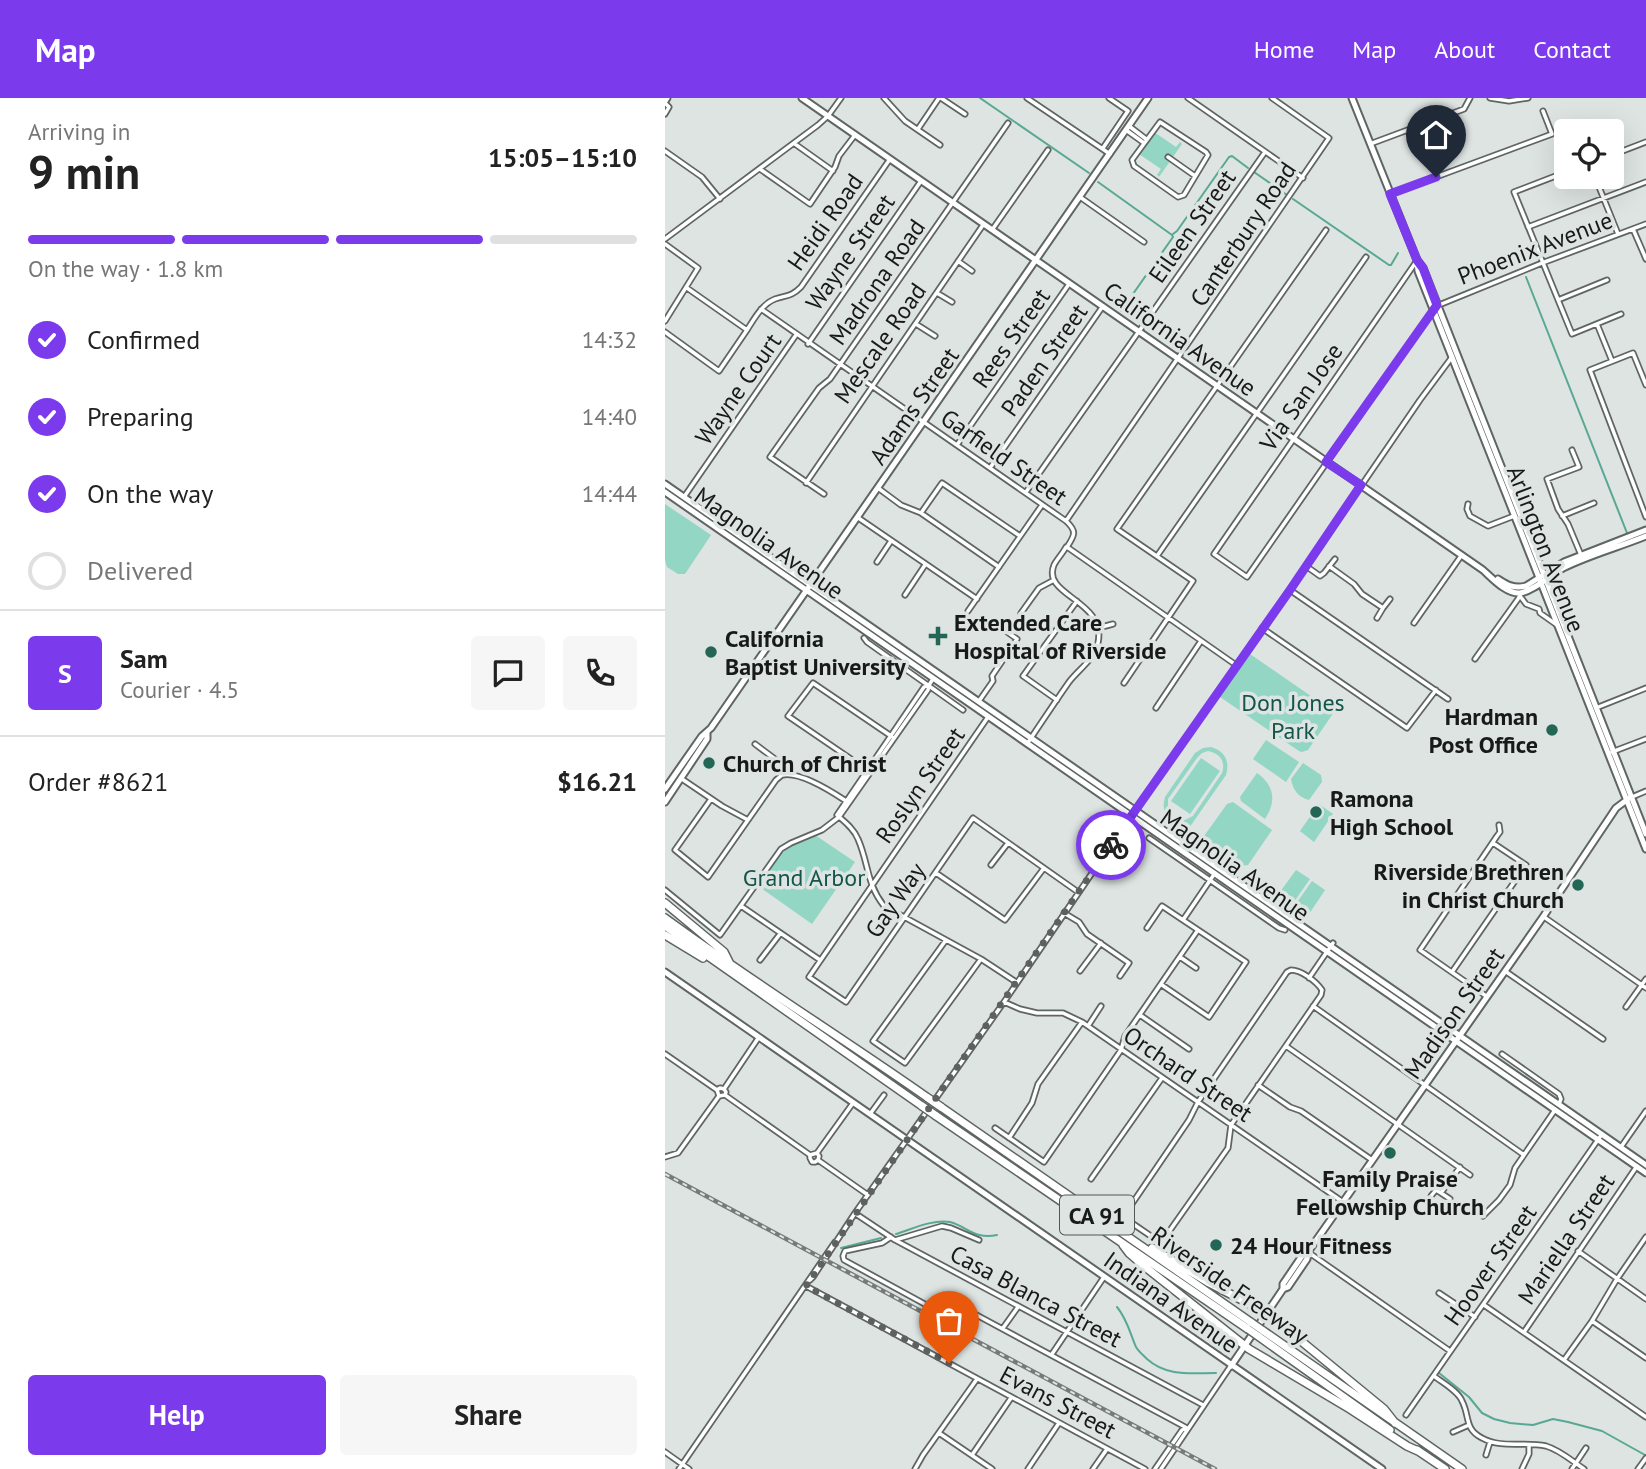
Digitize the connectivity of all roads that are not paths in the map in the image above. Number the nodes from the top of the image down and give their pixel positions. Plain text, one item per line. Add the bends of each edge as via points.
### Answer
1 (801, 98) edge
2 (841, 98) edge
3 (884, 98) edge
4 (940, 98) edge
5 (1027, 98) edge
6 (1109, 98) edge
7 (1148, 98) edge
8 (1188, 98) edge
9 (1272, 98) edge
10 (1352, 98) edge
11 (1471, 98) edge
12 (1490, 98) edge
13 (1528, 98) edge
14 (666, 101) edge
15 (1543, 111) dead end
16 (665, 114) edge
17 (965, 114) dead end
18 (828, 116) junction
19 (1008, 123) dead end
20 (1127, 128) junction
21 (918, 129) junction
22 (855, 135) junction
23 (1145, 141) junction
24 (1646, 142) edge
25 (794, 143) junction
26 (1370, 144) junction
27 (940, 145) dead end
28 (1103, 148) junction
29 (1048, 150) dead end
30 (1624, 150) edge
31 (665, 151) edge
32 (1265, 152) junction
33 (1110, 154) junction
34 (1168, 157) dead end
35 (890, 159) junction
36 (760, 169) junction
37 (833, 171) junction
38 (1195, 177) junction
39 (1554, 177) edge
40 (1303, 178) junction
41 (921, 181) junction
42 (1646, 182) edge
43 (1600, 189) edge
44 (1390, 194) junction
45 (1080, 197) junction
46 (720, 199) junction
47 (1604, 199) junction
48 (954, 203) junction
49 (984, 224) junction
50 (1646, 224) edge
51 (1528, 227) junction
52 (1633, 229) junction
53 (992, 230) junction
54 (1326, 230) dead end
55 (1618, 234) junction
56 (665, 242) edge
57 (1144, 242) dead end
58 (1366, 257) dead end
59 (1646, 259) edge
60 (1417, 260) junction
61 (958, 261) junction
62 (1036, 261) junction
63 (1542, 263) junction
64 (972, 271) dead end
65 (1607, 280) dead end
66 (1069, 284) junction
67 (687, 288) junction
68 (937, 293) junction
69 (1558, 300) junction
70 (951, 302) dead end
71 (1103, 306) junction
72 (1435, 307) junction
73 (761, 309) junction
74 (1621, 314) dead end
75 (665, 321) edge
76 (916, 323) junction
77 (1597, 324) junction
78 (747, 330) junction
79 (1139, 331) junction
80 (665, 332) edge
81 (796, 335) junction
82 (935, 336) dead end
83 (808, 344) junction
84 (1454, 353) junction
85 (1178, 359) junction
86 (1612, 361) junction
87 (1447, 362) junction
88 (840, 365) junction
89 (1456, 365) junction
90 (1646, 385) edge
91 (1218, 386) junction
92 (871, 387) junction
93 (1257, 413) junction
94 (923, 422) junction
95 (1293, 439) junction
96 (957, 445) junction
97 (1572, 450) dead end
98 (1326, 462) junction
99 (990, 468) junction
100 (806, 483) junction
101 (665, 484) edge
102 (1361, 485) junction
103 (877, 488) junction
104 (665, 492) edge
105 (1025, 492) junction
106 (824, 494) dead end
107 (682, 500) junction
108 (1594, 503) dead end
109 (1468, 504) dead end
110 (1042, 505) junction
111 (921, 513) junction
112 (1514, 516) junction
113 (1562, 516) junction
114 (857, 517) junction
115 (1646, 517) edge
116 (1066, 521) junction
117 (1646, 530) edge
118 (1020, 536) junction
119 (1646, 536) edge
120 (891, 541) junction
121 (1067, 547) junction
122 (1462, 555) junction
123 (1581, 555) junction
124 (1157, 556) junction
125 (1335, 559) dead end
126 (877, 562) dead end
127 (925, 565) junction
128 (1305, 566) junction
129 (1329, 566) junction
130 (999, 567) junction
131 (1483, 570) junction
132 (1542, 579) junction
133 (1054, 580) junction
134 (809, 588) junction
135 (1290, 590) junction
136 (1520, 594) junction
137 (905, 595) dead end
138 (977, 599) junction
139 (1390, 599) dead end
140 (1077, 601) junction
141 (1383, 608) junction
142 (968, 611) dead end
143 (1021, 613) dead end
144 (1169, 618) junction
145 (1377, 618) dead end
146 (993, 622) dead end
147 (1414, 623) dead end
148 (1113, 624) dead end
149 (1557, 625) junction
150 (1098, 628) junction
151 (1262, 628) junction
152 (864, 638) dead end
153 (1202, 641) junction
154 (1475, 659) dead end
155 (1236, 666) junction
156 (938, 674) junction
157 (933, 679) junction
158 (1124, 683) dead end
159 (929, 685) junction
160 (1646, 688) edge
161 (1436, 690) junction
162 (1057, 699) junction
163 (1448, 699) dead end
164 (979, 701) junction
165 (1156, 708) dead end
166 (1593, 709) junction
167 (963, 710) dead end
168 (988, 717) junction
169 (707, 733) junction
170 (892, 737) junction
171 (1031, 738) junction
172 (1646, 739) edge
173 (697, 744) junction
174 (755, 744) dead end
175 (1027, 744) junction
176 (699, 751) junction
177 (1611, 753) junction
178 (869, 771) junction
179 (782, 775) junction
180 (681, 778) junction
181 (665, 789) edge
182 (1646, 791) edge
183 (1629, 798) junction
184 (711, 799) junction
185 (845, 801) junction
186 (665, 802) edge
187 (1133, 813) junction
188 (837, 817) junction
189 (748, 820) junction
190 (1500, 825) dead end
191 (1646, 834) edge
192 (1149, 838) dead end
193 (1008, 843) junction
194 (1493, 843) junction
195 (1645, 845) edge
196 (991, 866) dead end
197 (1044, 868) junction
198 (936, 873) junction
199 (1215, 873) junction
200 (1210, 880) junction
201 (871, 885) junction
202 (665, 890) edge
203 (1079, 892) junction
204 (665, 903) edge
205 (741, 906) junction
206 (1064, 913) junction
207 (905, 917) junction
208 (1543, 917) junction
209 (665, 918) edge
210 (1183, 920) junction
211 (665, 926) edge
212 (1147, 928) dead end
213 (1198, 930) junction
214 (1285, 930) dead end
215 (780, 933) junction
216 (665, 935) edge
217 (946, 940) junction
218 (1101, 943) junction
219 (1330, 946) junction
220 (1180, 957) junction
221 (981, 959) junction
222 (820, 960) junction
223 (760, 961) dead end
224 (730, 965) junction
225 (1196, 968) dead end
226 (1080, 971) dead end
227 (1505, 971) junction
228 (665, 972) edge
229 (1452, 972) junction
230 (809, 976) joint
231 (1120, 976) dead end
232 (739, 977) junction
233 (1308, 978) junction
234 (1646, 979) edge
235 (1016, 982) junction
236 (1162, 985) junction
237 (1644, 986) edge
238 (1486, 996) junction
239 (1004, 1002) junction
240 (1101, 1006) dead end
241 (1313, 1006) junction
242 (1626, 1007) dead end
243 (1140, 1015) junction
244 (1082, 1022) junction
245 (1088, 1026) junction
246 (759, 1037) junction
247 (1457, 1038) junction
248 (1603, 1039) dead end
249 (1285, 1045) junction
250 (1189, 1049) dead end
251 (1121, 1050) junction
252 (665, 1054) edge
253 (1502, 1054) dead end
254 (1526, 1071) junction
255 (1517, 1075) junction
256 (1162, 1077) junction
257 (1258, 1085) junction
258 (1425, 1085) junction
259 (724, 1089) junction
260 (717, 1090) junction
261 (725, 1095) junction
262 (884, 1095) dead end
263 (719, 1096) junction
264 (853, 1102) junction
265 (1198, 1102) junction
266 (1557, 1107) junction
267 (1646, 1111) edge
268 (870, 1114) junction
269 (1397, 1124) junction
270 (1231, 1125) junction
271 (995, 1128) dead end
272 (1600, 1137) junction
273 (1009, 1138) junction
274 (906, 1140) junction
275 (1621, 1147) junction
276 (817, 1153) junction
277 (810, 1155) junction
278 (1524, 1155) junction
279 (665, 1157) edge
280 (818, 1160) junction
281 (1372, 1160) junction
282 (1646, 1165) edge
283 (1637, 1166) junction
284 (1460, 1167) junction
285 (1646, 1173) edge
286 (1471, 1175) dead end
287 (1091, 1179) dead end
288 (1441, 1193) junction
289 (868, 1195) junction
290 (1431, 1196) dead end
291 (1343, 1202) junction
292 (1445, 1208) dead end
293 (855, 1213) junction
294 (1483, 1216) dead end
295 (1646, 1237) edge
296 (893, 1238) junction
297 (1131, 1238) junction
298 (1118, 1239) junction
299 (979, 1240) dead end
300 (1578, 1251) junction
301 (1308, 1252) junction
302 (1104, 1277) junction
303 (1617, 1279) junction
304 (806, 1286) junction
305 (1439, 1293) dead end
306 (1646, 1299) edge
307 (1483, 1305) junction
308 (1019, 1307) junction
309 (1267, 1313) junction
310 (1475, 1317) junction
311 (1592, 1321) junction
312 (1250, 1326) junction
313 (1003, 1328) junction
314 (1066, 1332) junction
315 (1524, 1332) junction
316 (1260, 1333) junction
317 (1245, 1345) junction
318 (1450, 1351) junction
319 (1052, 1354) junction
320 (1646, 1358) edge
321 (1564, 1360) junction
322 (1231, 1366) junction
323 (1434, 1376) junction
324 (977, 1379) junction
325 (1011, 1398) junction
326 (1203, 1405) junction
327 (1406, 1415) dead end
328 (1646, 1417) edge
329 (1059, 1423) junction
330 (1395, 1423) junction
331 (1469, 1425) junction
332 (1187, 1428) junction
333 (1453, 1432) dead end
334 (939, 1433) junction
335 (1490, 1442) junction
336 (1529, 1445) junction
337 (1585, 1448) dead end
338 (1107, 1449) junction
339 (1418, 1451) junction
340 (665, 1452) edge
341 (972, 1455) junction
342 (1486, 1455) dead end
343 (1646, 1459) edge
344 (682, 1464) junction
345 (1575, 1464) junction
346 (679, 1469) edge
347 (689, 1469) edge
348 (915, 1469) edge
349 (992, 1469) edge
350 (1028, 1469) edge
351 (1093, 1469) edge
352 (1145, 1469) edge
353 (1155, 1469) edge
354 (1161, 1469) edge
355 (1382, 1469) edge
356 (1445, 1469) edge
357 (1462, 1469) edge
358 (1522, 1469) edge
359 (1571, 1469) edge
360 (1584, 1469) edge
361 (1638, 1469) edge

1 - 18 main road, California Avenue
2 - 18 street
3 - 21 street
4 - 17 street
4 - 21 street
5 - 28 street
6 - 28 street via 1128,111
7 - 20 main road, Adams Street
8 - 32 street
9 - 40 street, Canterbury Road via 1329,138
10 - 26 main road, Arlington Avenue
11 - 26 street via 1464,109
12 - 13 street
14 - 16 street
15 - 44 street via 1552,134
18 - 22 main road, California Avenue
18 - 25 street
19 - 48 street, Madrona Road
20 - 23 street
20 - 33 main road, Adams Street
21 - 27 street
22 - 35 main road, California Avenue
22 - 37 street
23 - 38 street via 1163,122 1206,152
23 - 38 street via 1132,160 1134,166 1178,197
24 - 30 street
25 - 36 street
25 - 37 street
26 - 44 main road, Arlington Avenue
28 - 33 street
29 - 53 street
31 - 46 street via 702,177
32 - 40 street
32 - 79 street, Eileen Street
33 - 45 main road, Adams Street
34 - 38 street
35 - 41 main road, California Avenue
35 - 73 street, Heidi Road via 801,287
36 - 37 street via 810,204
36 - 46 street
39 - 51 street via 1514,192
40 - 85 street, Canterbury Road
41 - 48 main road, California Avenue
41 - 83 street, Wayne Street
42 - 47 street
43 - 47 street
44 - 60 main road, Arlington Avenue
45 - 57 street
45 - 62 main road, Adams Street
46 - 56 street
47 - 51 street
47 - 55 street
48 - 49 main road, California Avenue
48 - 88 street, Madrona Road
49 - 53 main road, California Avenue
49 - 61 street, Mescale Road
50 - 52 street, Phoenix Avenue
51 - 63 street
52 - 55 street, Phoenix Avenue
52 - 59 street
53 - 62 main road, California Avenue
54 - 91 street
55 - 63 street, Phoenix Avenue
56 - 67 street via 698,268
58 - 93 street
60 - 72 main road, Arlington Avenue
60 - 95 street, Via San Jose
61 - 64 street
61 - 68 street, Mescale Road
62 - 66 main road, California Avenue
62 - 94 main road, Adams Street
63 - 69 street
63 - 72 street, Phoenix Avenue
65 - 69 street
66 - 71 main road, California Avenue
66 - 96 street, Rees Street
67 - 75 street
67 - 78 street
68 - 70 street
68 - 76 street, Mescale Road
69 - 77 street via 1572,334
71 - 79 main road, California Avenue
71 - 99 street, Paden Street
72 - 84 main road, Arlington Avenue
72 - 98 street
73 - 78 street, Heidi Road
73 - 81 street, Garfield Street
74 - 77 street
76 - 82 street
76 - 92 street, Mescale Road
77 - 86 street
78 - 80 street via 719,371
79 - 85 main road, California Avenue
79 - 105 street, Eileen Street
81 - 83 street, Garfield Street
81 - 107 street, Wayne Court
83 - 88 street, Garfield Street
84 - 87 street
84 - 89 main road, Arlington Avenue
84 - 132 main road, Arlington Avenue
85 - 91 main road, California Avenue
85 - 116 street, Canterbury Road
86 - 90 street via 1633,353
86 - 115 street via 1590,370
87 - 89 street
87 - 102 street
88 - 92 street, Garfield Street
88 - 100 street, Madrona Road via 770,457
89 - 112 main road, Arlington Avenue
91 - 93 main road, California Avenue
91 - 124 street via 1117,529
92 - 94 street, Garfield Street
92 - 100 street, Mescale Road
93 - 95 main road, California Avenue
93 - 124 street
94 - 96 street, Garfield Street
94 - 103 main road, Adams Street
95 - 98 main road, California Avenue
95 - 98 street, Via San Jose via 1214,554 1247,577
96 - 99 street, Garfield Street
97 - 113 street via 1580,467 1547,479
98 - 102 main road, California Avenue
99 - 105 street, Garfield Street
100 - 106 street
101 - 107 main road, Magnolia Avenue
102 - 122 main road, California Avenue
102 - 128 street
103 - 111 street
103 - 114 main road, Adams Street
104 - 107 main road, Magnolia Avenue
105 - 110 street, Garfield Street
107 - 134 main road, Magnolia Avenue
108 - 113 street
109 - 112 street via 1470,516 1488,526
110 - 116 street, Garfield Street
110 - 118 street
111 - 118 street via 942,483
111 - 130 street
112 - 132 main road, Arlington Avenue
113 - 123 street
114 - 120 street
114 - 134 main road, Adams Street
116 - 121 street, Garfield Street via 1074,532
117 - 123 main road
118 - 130 street
119 - 132 main road
120 - 126 street
120 - 127 street
121 - 133 street via 1054,565
121 - 144 street
122 - 131 main road, California Avenue
122 - 147 street
123 - 132 main road
124 - 144 street via 1193,581
125 - 129 street
127 - 137 street
127 - 138 street
128 - 129 street via 1319,576
128 - 135 street
129 - 141 street
130 - 138 street
131 - 132 main road via 1511,587
131 - 136 main road, California Avenue via 1501,586
132 - 136 main road
132 - 149 main road, Arlington Avenue
132 - 166 main road, Arlington Avenue
133 - 140 street
133 - 143 street via 1039,588
134 - 156 main road, Magnolia Avenue
134 - 157 main road, Magnolia Avenue
134 - 169 main road, Adams Street
135 - 151 street
135 - 161 street
136 - 149 street via 1526,604
136 - 154 street
138 - 142 street
139 - 141 street
140 - 150 street via 1092,614
140 - 162 street via 1023,676
141 - 145 street
144 - 153 street
144 - 158 street
146 - 164 street via 1017,639
148 - 150 street
149 - 166 main road, Arlington Avenue
150 - 162 street via 1094,653
151 - 155 street
151 - 161 street via 1406,729
152 - 159 street
153 - 155 street
153 - 165 street
155 - 187 street
156 - 157 street
156 - 164 main road, Magnolia Avenue
157 - 159 street
157 - 168 main road, Magnolia Avenue
159 - 167 street
159 - 170 street
160 - 166 street
161 - 163 street
162 - 171 street
164 - 171 main road, Magnolia Avenue
166 - 177 main road, Arlington Avenue
168 - 175 main road, Magnolia Avenue
168 - 201 street, Roslyn Street
169 - 173 main road, Adams Street
169 - 176 main road, Adams Street
170 - 178 street
170 - 178 street via 813,683 788,716
171 - 175 street
171 - 187 main road, Magnolia Avenue
172 - 177 street
173 - 176 main road
173 - 181 main road, Adams Street
174 - 179 street via 775,760
175 - 187 main road, Magnolia Avenue
176 - 180 main road, Adams Street
177 - 183 main road, Arlington Avenue
178 - 185 street
178 - 188 street
179 - 185 street via 793,774
179 - 189 street
180 - 184 street
180 - 186 main road, Adams Street
182 - 183 street
183 - 191 main road, Arlington Avenue
183 - 195 main road, Arlington Avenue
183 - 208 main road, Madison Street via 1616,808
184 - 189 street
184 - 189 street via 675,850 708,877
185 - 188 street
187 - 199 main road, Magnolia Avenue
187 - 203 street
187 - 219 main road, Magnolia Avenue
188 - 201 street via 858,838
188 - 205 street via 822,830 781,849
190 - 194 street
192 - 200 street
193 - 196 street
193 - 197 street
193 - 198 street, Gay Way via 973,818
194 - 229 street via 1420,950
194 - 229 street via 1526,865
197 - 198 street via 1005,920
197 - 203 street
198 - 207 street, Gay Way
199 - 200 street
199 - 219 main road, Magnolia Avenue
200 - 210 street
200 - 214 street
201 - 207 street via 884,906
201 - 222 street, Roslyn Street
202 - 205 street via 720,935
203 - 206 street
204 - 224 highway via 724,952
205 - 215 street
206 - 218 street
206 - 235 street
207 - 217 street
207 - 230 street, Gay Way via 846,1002
208 - 227 main road, Madison Street
208 - 237 street
209 - 224 highway, Riverside Freeway / CA 91
210 - 212 street via 1162,906
210 - 213 street
211 - 232 highway, Riverside Freeway / CA 91
213 - 220 street
213 - 236 street via 1246,962 1209,1017
215 - 222 street
215 - 223 street
216 - 232 highway via 731,977
217 - 221 street
217 - 221 street via 873,1041 905,1063
218 - 226 street
218 - 231 street via 1129,963
219 - 233 street
219 - 247 main road, Magnolia Avenue
220 - 225 street
220 - 236 street
221 - 235 street
222 - 230 street, Roslyn Street
224 - 297 highway, Riverside Freeway / CA 91, bridge
227 - 238 main road, Madison Street
227 - 248 street
228 - 246 main road, Indiana Avenue
229 - 238 street
232 - 298 highway, Riverside Freeway / CA 91, bridge
233 - 241 street via 1322,990
233 - 265 street via 1296,970 1287,972
234 - 237 street
235 - 239 street
236 - 243 street
237 - 242 street
238 - 247 main road, Madison Street
239 - 244 street, Orchard Street via 1037,1013 1063,1013
239 - 274 street
240 - 245 street
241 - 249 street
241 - 258 street
243 - 250 street
243 - 251 street
244 - 245 street, Orchard Street
244 - 273 street via 1038,1083 1032,1102
245 - 251 street, Orchard Street
246 - 259 street
246 - 264 main road, Indiana Avenue
247 - 255 main road, Magnolia Avenue
247 - 258 main road, Madison Street
247 - 266 main road, Magnolia Avenue
249 - 257 street
249 - 269 street
251 - 256 street, Orchard Street
251 - 273 street via 1045,1162
252 - 260 street
253 - 254 street
254 - 255 street
254 - 266 street via 1559,1094
255 - 266 main road, Magnolia Avenue
256 - 265 street, Orchard Street
256 - 287 street
257 - 270 street
257 - 281 street
258 - 269 main road, Madison Street
258 - 278 street
259 - 260 street
259 - 261 street
260 - 263 street
261 - 263 street
261 - 277 street
262 - 268 street
263 - 279 street via 678,1153
264 - 268 main road, Indiana Avenue
264 - 276 street
265 - 270 street, Orchard Street
265 - 270 street via 1123,1217 1161,1243 1228,1148
266 - 272 main road, Magnolia Avenue
266 - 278 street
267 - 275 street
268 - 274 main road, Indiana Avenue
269 - 281 main road, Madison Street
269 - 284 street
270 - 291 street, Orchard Street
271 - 273 street
272 - 275 main road, Magnolia Avenue
272 - 283 main road, Magnolia Avenue
272 - 307 street, Hoover Street
274 - 289 street
274 - 302 main road, Indiana Avenue
275 - 282 main road, Magnolia Avenue
276 - 277 street
276 - 280 street
277 - 280 street via 812,1162
278 - 294 street via 1510,1185
280 - 289 street
281 - 291 main road, Madison Street
283 - 285 main road, Magnolia Avenue
283 - 300 street, Mariella Street
284 - 286 street
284 - 288 street
288 - 290 street via 1436,1190
288 - 292 street via 1450,1199
289 - 293 street
291 - 301 main road, Madison Street
293 - 296 street, Casa Blanca Street
293 - 304 street
295 - 303 street
296 - 299 street via 942,1226
296 - 308 street, Casa Blanca Street
296 - 313 street via 843,1253 844,1260 943,1314 967,1310
297 - 309 highway
297 - 312 highway, Riverside Freeway / CA 91
298 - 312 highway, Riverside Freeway / CA 91
298 - 317 highway via 1129,1253
300 - 303 street
300 - 315 street, Mariella Street
301 - 309 main road, Madison Street
301 - 318 street
302 - 314 street
302 - 322 main road, Indiana Avenue
303 - 306 street
303 - 311 street
304 - 324 street, Evans Street
304 - 344 street
305 - 310 street
307 - 310 street, Hoover Street
307 - 315 street
308 - 313 street
308 - 314 street, Casa Blanca Street
309 - 317 main road, Madison Street
309 - 330 highway
310 - 318 street, Hoover Street
311 - 320 street
311 - 321 street
312 - 316 highway, Riverside Freeway / CA 91, bridge
313 - 319 street
314 - 319 street
314 - 326 street, Casa Blanca Street
315 - 321 street
316 - 330 highway, Riverside Freeway / CA 91
316 - 339 highway, Riverside Freeway / CA 91
317 - 322 main road, Madison Street
317 - 339 highway
318 - 323 street, Hoover Street
319 - 332 street
321 - 328 street
322 - 326 street, Madison Street
322 - 355 main road, Indiana Avenue
323 - 327 street, Hoover Street
323 - 331 street via 1464,1403
324 - 325 street, Evans Street
324 - 334 street
325 - 329 street, Evans Street
325 - 341 street
326 - 332 street, Madison Street
329 - 338 street, Evans Street
329 - 350 street
330 - 357 highway, Riverside Freeway / CA 91
331 - 333 street
331 - 335 street
332 - 353 street, Madison Street
332 - 354 street, Madison Street
334 - 341 street
334 - 348 street
335 - 336 street
335 - 342 street
336 - 345 street via 1549,1447
336 - 358 street
337 - 345 street
338 - 351 street
338 - 352 street, Evans Street
339 - 356 highway, Riverside Freeway / CA 91
340 - 344 street
341 - 349 street
343 - 361 street
344 - 346 street
344 - 347 street
345 - 359 street
345 - 360 street

